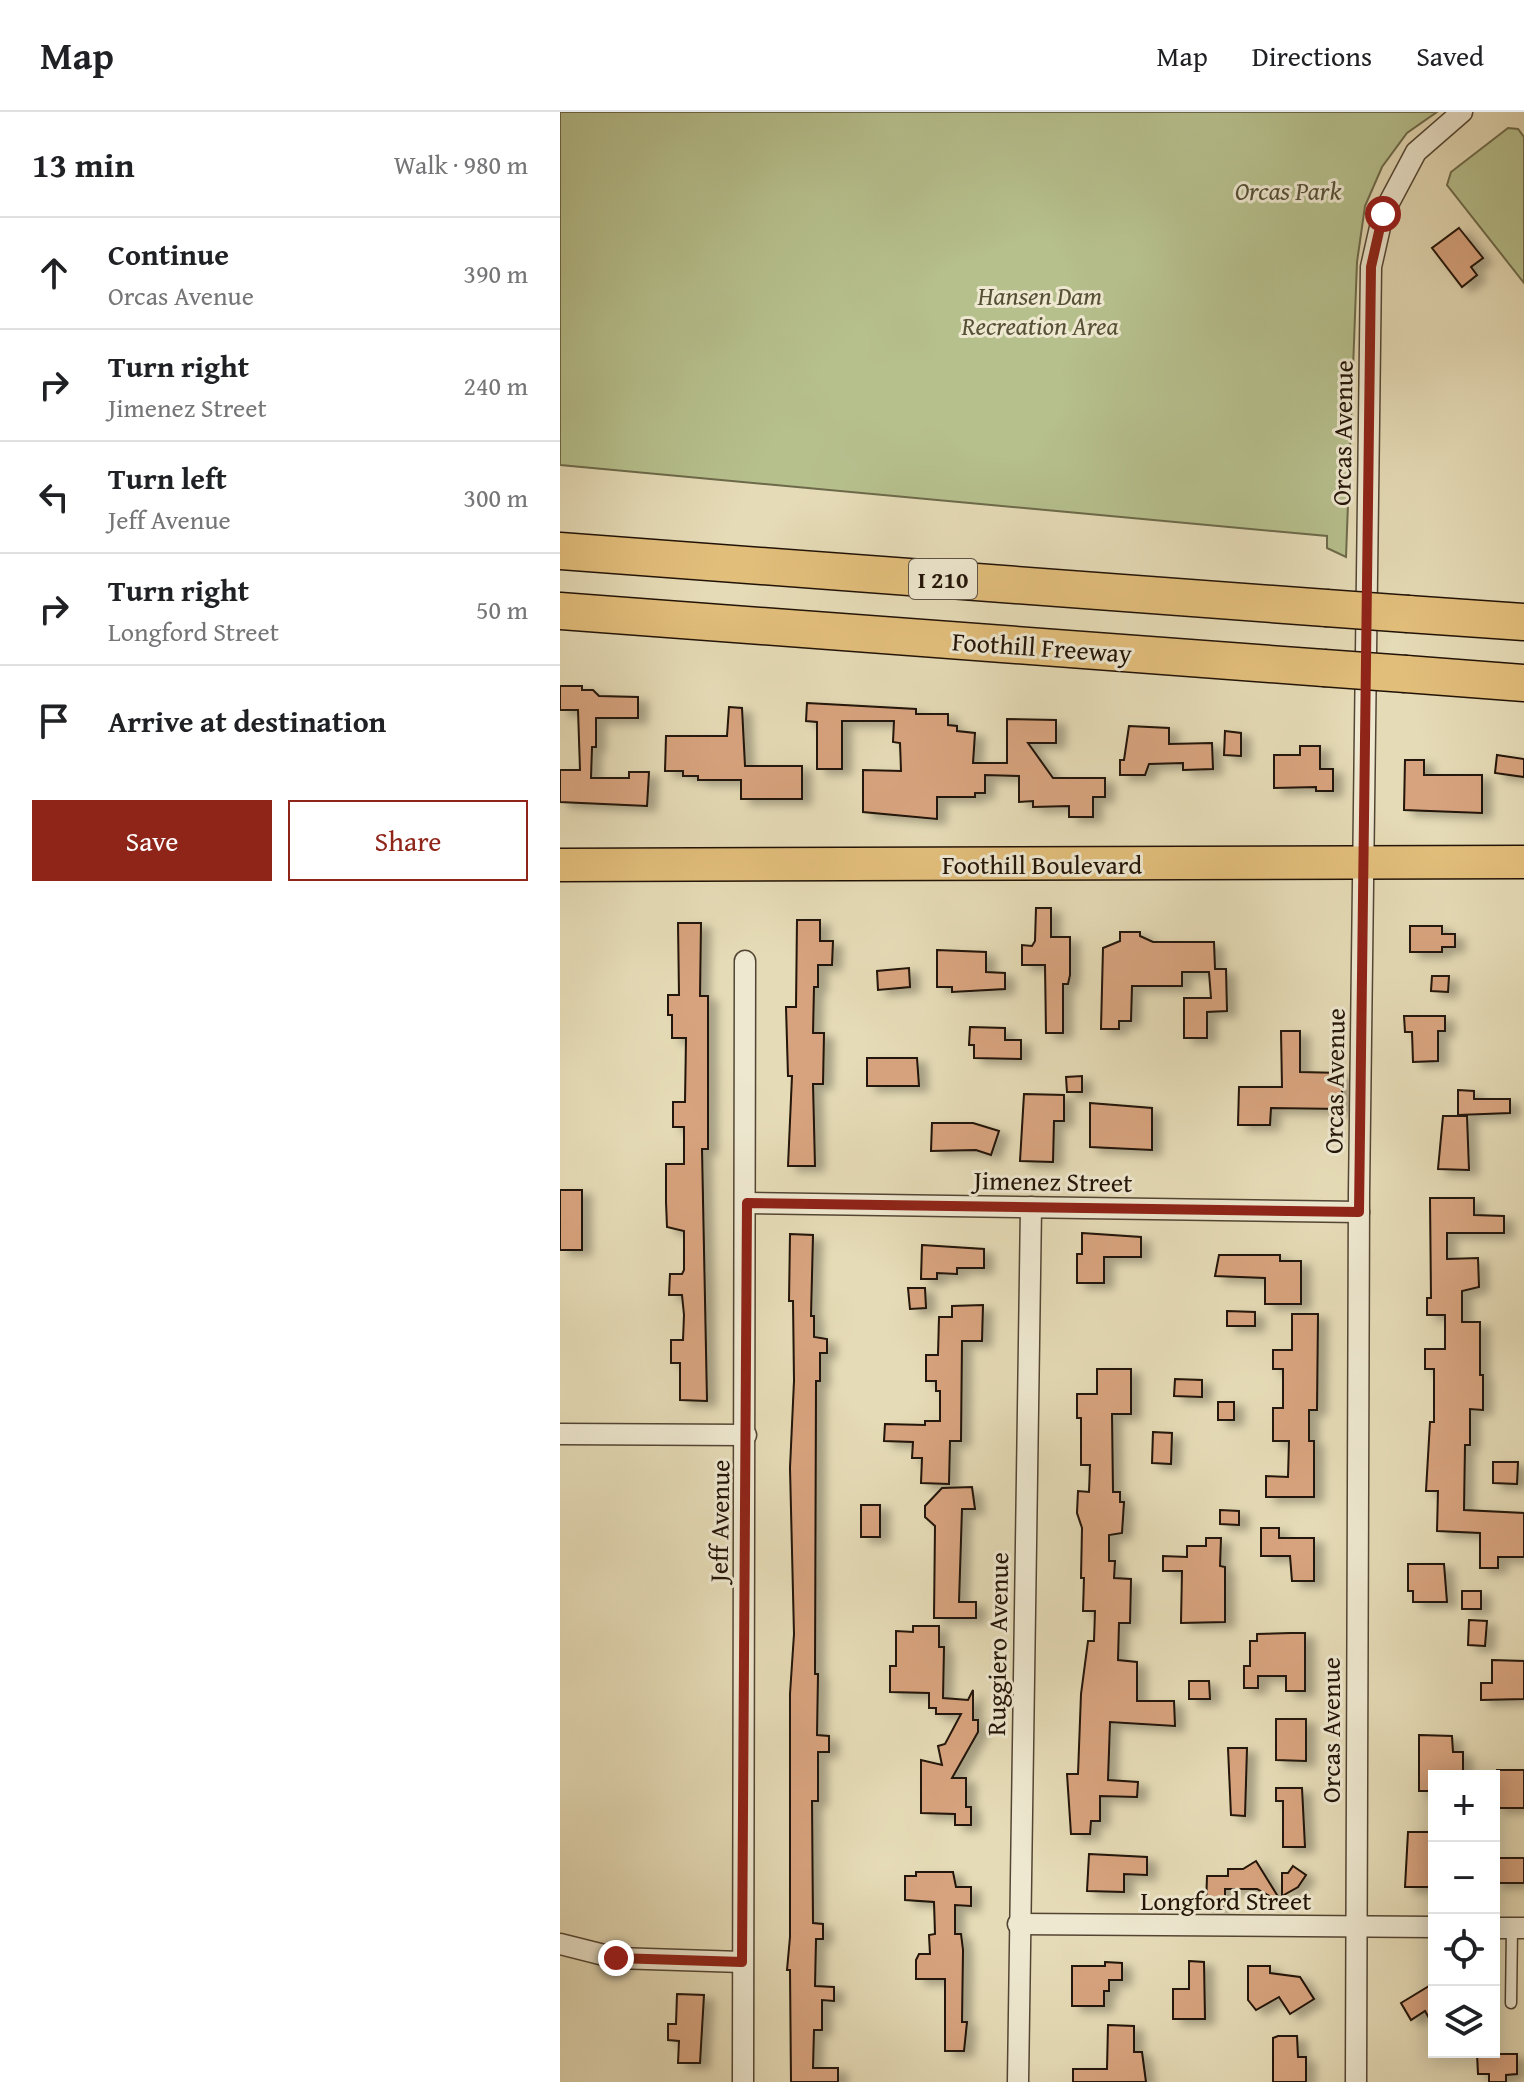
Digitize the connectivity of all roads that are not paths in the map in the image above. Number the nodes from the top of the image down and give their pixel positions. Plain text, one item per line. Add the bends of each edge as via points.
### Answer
1 (1462, 112) edge
2 (560, 551) edge
3 (560, 611) edge
4 (1524, 622) edge
5 (1524, 683) edge
6 (1524, 862) edge
7 (1362, 864) junction
8 (560, 865) edge
9 (745, 961) dead end
10 (747, 1203) junction
11 (1031, 1207) junction
12 (1359, 1212) junction
13 (560, 1434) edge
14 (746, 1435) junction
15 (1018, 1924) junction
16 (1356, 1927) junction
17 (1428, 1927) edge
18 (1510, 1928) edge
19 (560, 1944) edge
20 (742, 1962) junction
21 (1511, 2003) dead end
22 (743, 2082) edge
23 (1018, 2082) edge
24 (1356, 2082) edge

1 - 7 street, Orcas Avenue via 1416,152 1383,214 1371,267
2 - 4 highway, I 210, bridge
3 - 5 highway, Foothill Freeway / I 210, bridge
6 - 7 main road, Foothill Boulevard
7 - 8 main road, Foothill Boulevard
7 - 12 street, Orcas Avenue
9 - 10 street, Jeff Avenue
10 - 11 street, Jimenez Street
10 - 14 street, Jeff Avenue
11 - 12 street, Jimenez Street
11 - 15 street, Ruggiero Avenue
12 - 16 street, Orcas Avenue
13 - 14 street
14 - 20 street, Jeff Avenue
15 - 16 street, Longford Street
15 - 23 street, Ruggiero Avenue
16 - 17 street, Longford Street
16 - 24 street, Orcas Avenue
18 - 21 lane
19 - 20 street via 616,1958
20 - 22 street, Jeff Avenue

